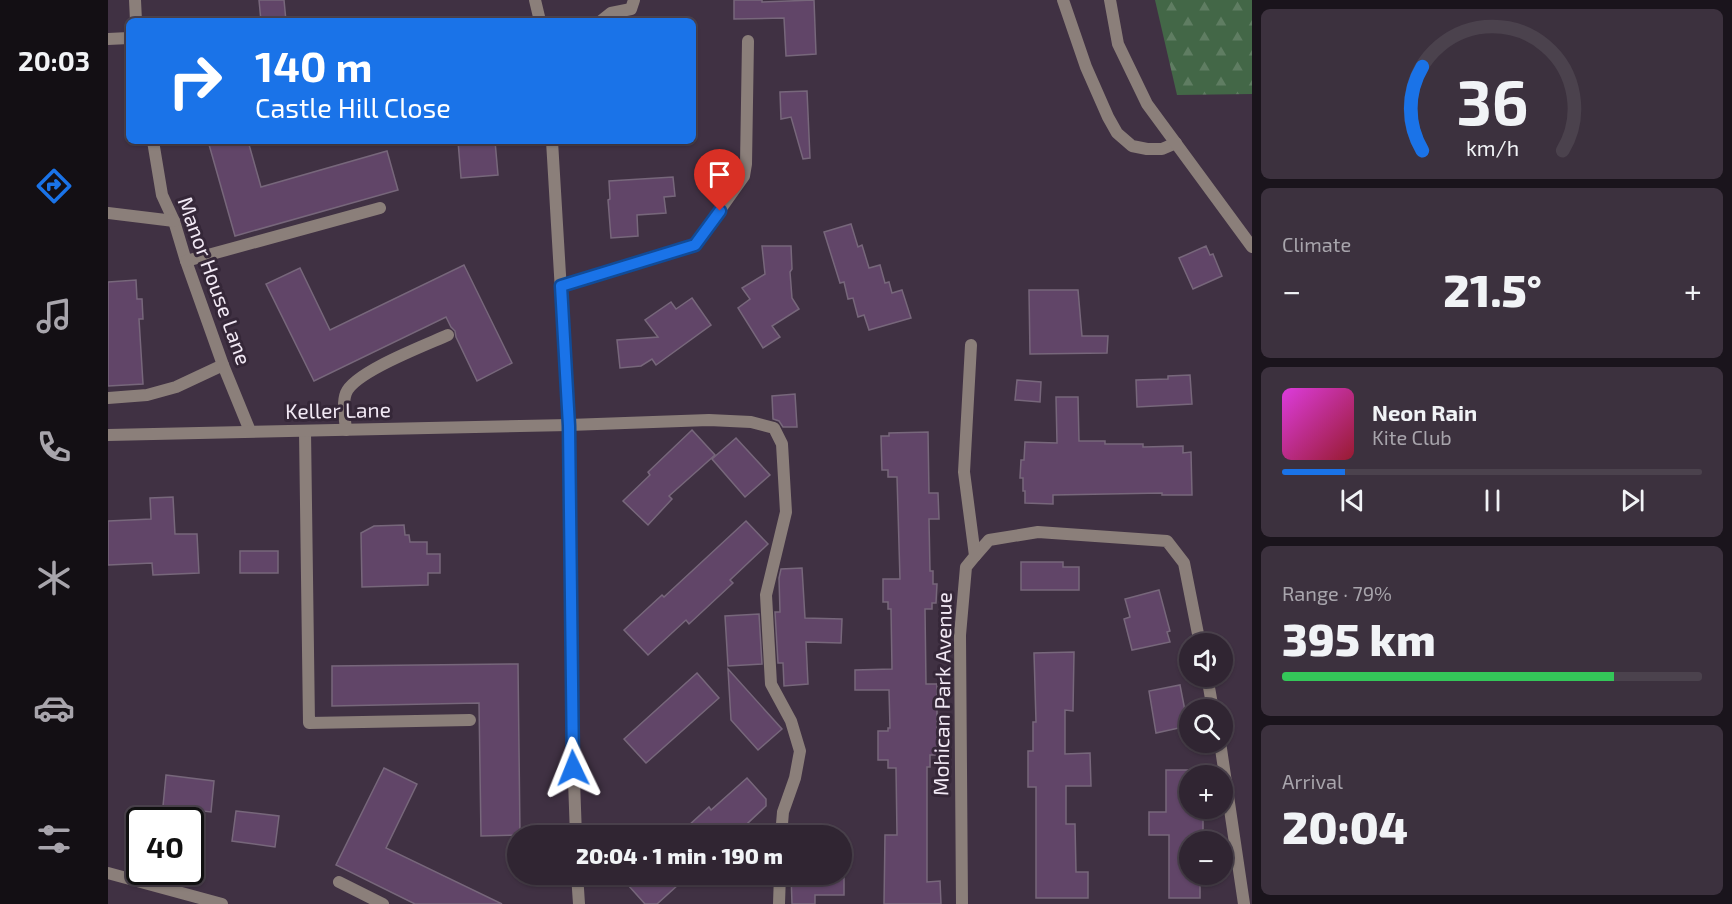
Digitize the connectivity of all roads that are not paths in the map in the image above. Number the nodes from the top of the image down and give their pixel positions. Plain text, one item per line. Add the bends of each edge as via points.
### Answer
1 (135, 0) edge
2 (535, 0) edge
3 (634, 0) edge
4 (1063, 0) edge
5 (1110, 0) edge
6 (136, 18) edge
7 (539, 18) edge
8 (605, 18) edge
9 (126, 38) edge
10 (108, 39) edge
11 (748, 41) dead end
12 (1176, 142) junction
13 (154, 144) edge
14 (552, 144) edge
15 (380, 208) dead end
16 (108, 213) edge
17 (174, 220) junction
18 (1252, 247) edge
19 (186, 261) junction
20 (561, 286) junction
21 (447, 335) dead end
22 (970, 345) dead end
23 (223, 365) junction
24 (108, 398) edge
25 (569, 426) junction
26 (346, 430) junction
27 (250, 431) junction
28 (305, 431) junction
29 (108, 435) edge
30 (975, 556) junction
31 (1198, 633) edge
32 (470, 720) dead end
33 (1222, 753) edge
34 (576, 825) edge
35 (782, 825) edge
36 (108, 873) edge
37 (339, 882) dead end
38 (578, 885) edge
39 (780, 885) edge
40 (222, 904) edge
41 (383, 904) edge
42 (579, 904) edge
43 (779, 904) edge
44 (962, 904) edge
45 (1244, 904) edge

1 - 6 street
2 - 7 street
3 - 8 street via 631,9
4 - 12 street via 1086,67 1117,133 1132,146 1148,149 1162,149
5 - 12 street via 1118,44 1147,104
9 - 10 street
11 - 20 street via 744,176 695,245
12 - 18 street
13 - 17 street, Manor House Lane via 162,195
14 - 20 street
15 - 19 street
16 - 17 street
17 - 19 street, Manor House Lane
19 - 23 street, Manor House Lane
20 - 25 street
21 - 26 street via 363,375 349,387 345,394
22 - 30 street, Mohican Park Avenue via 964,472
23 - 24 street via 176,387 147,395
23 - 27 street, Manor House Lane
25 - 26 street, Keller Lane
25 - 34 street
25 - 35 street, Keller Lane via 709,420 751,422 774,428 782,444 786,512 766,595 767,638 771,684 791,721 800,751
26 - 28 street, Keller Lane
27 - 28 street, Keller Lane
27 - 29 street, Keller Lane
28 - 32 street via 309,723
30 - 31 street via 989,540 1038,532 1167,542 1184,563
30 - 44 street, Mohican Park Avenue via 966,567 960,635
33 - 45 street
36 - 40 street
37 - 41 street
38 - 42 street
39 - 43 street

